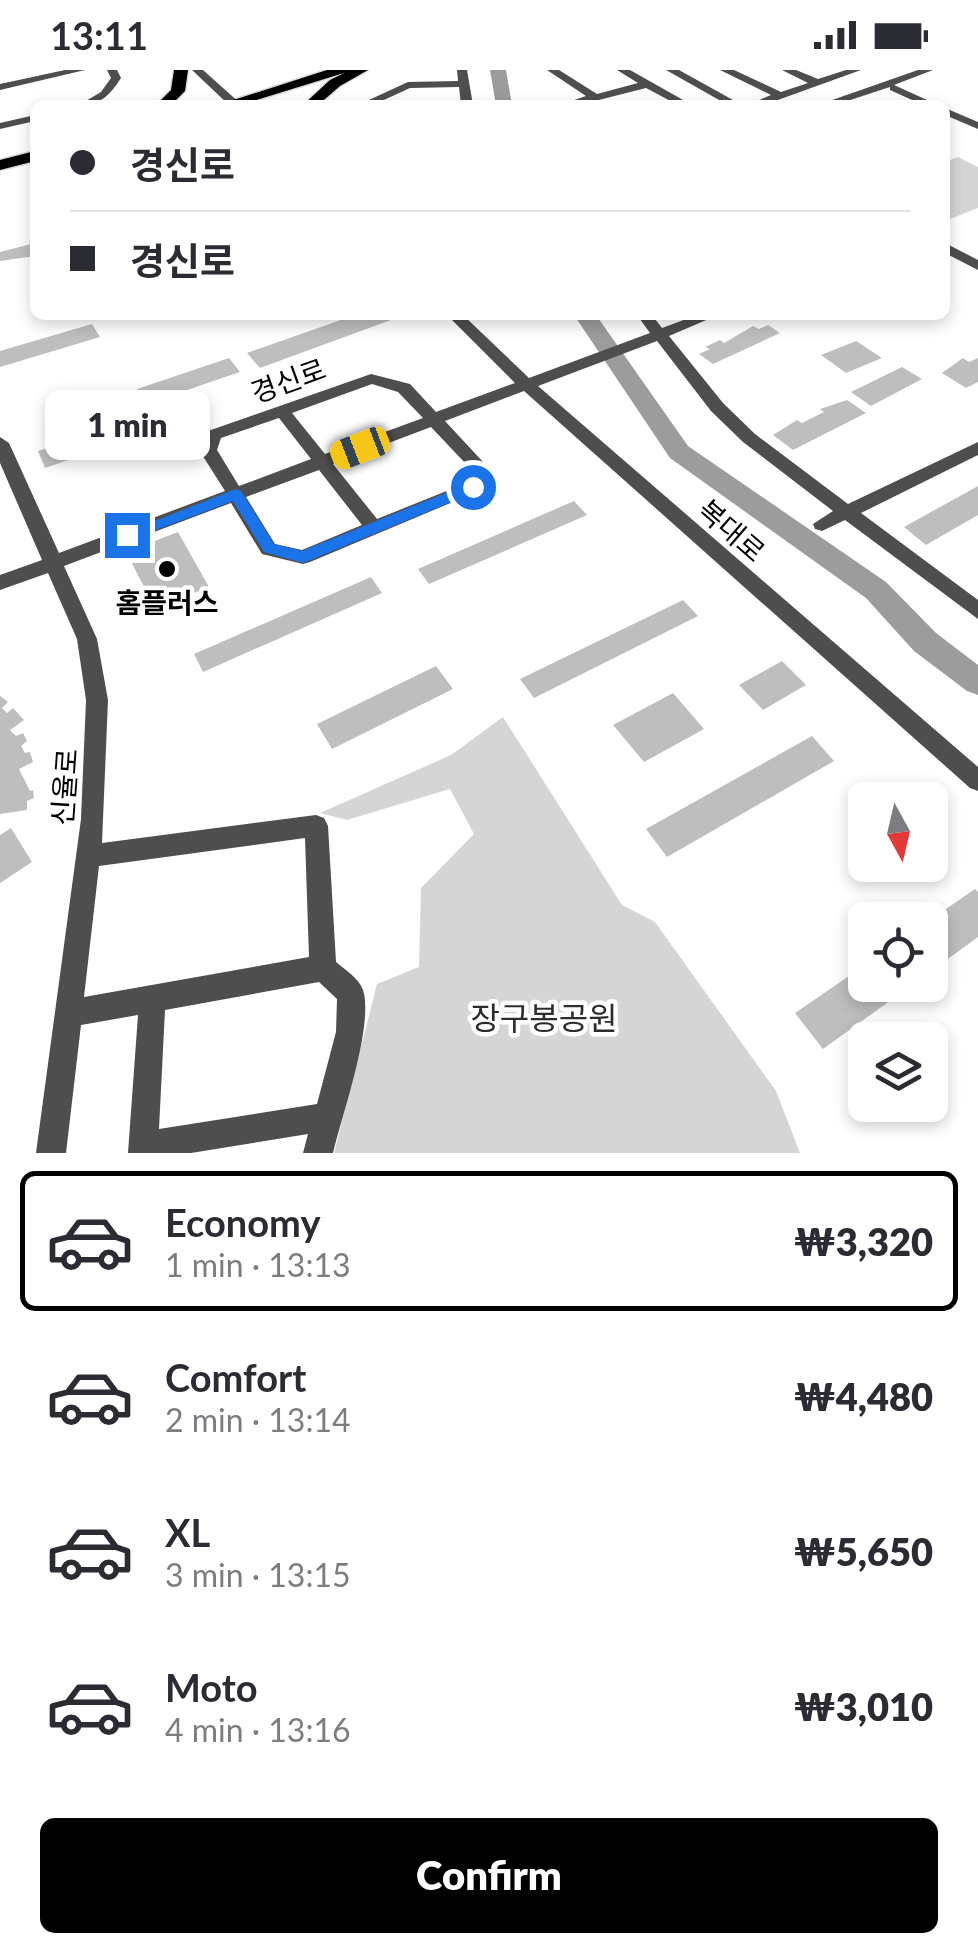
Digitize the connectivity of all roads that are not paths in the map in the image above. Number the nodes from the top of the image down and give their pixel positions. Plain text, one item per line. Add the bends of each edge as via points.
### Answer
1 (80, 70) edge
2 (112, 70) edge
3 (182, 70) edge
4 (197, 70) edge
5 (341, 70) edge
6 (361, 70) edge
7 (462, 70) edge
8 (552, 70) edge
9 (622, 70) edge
10 (671, 70) edge
11 (726, 70) edge
12 (788, 70) edge
13 (855, 70) edge
14 (928, 70) edge
15 (464, 84) junction
16 (647, 84) junction
17 (818, 84) junction
18 (0, 87) edge
19 (782, 96) junction
20 (595, 97) junction
21 (93, 100) edge
22 (168, 100) edge
23 (228, 100) edge
24 (245, 100) edge
25 (316, 100) edge
26 (375, 100) edge
27 (467, 100) edge
28 (584, 100) edge
29 (677, 100) edge
30 (727, 100) edge
31 (769, 100) edge
32 (851, 100) edge
33 (950, 116) edge
34 (950, 117) edge
35 (30, 119) edge
36 (962, 124) dead end
37 (0, 126) edge
38 (978, 126) edge
39 (30, 158) edge
40 (0, 166) edge
41 (950, 250) edge
42 (978, 266) edge
43 (460, 320) edge
44 (648, 320) edge
45 (697, 320) edge
46 (658, 335) junction
47 (527, 386) junction
48 (282, 411) junction
49 (434, 420) junction
50 (0, 443) edge
51 (978, 448) edge
52 (322, 462) junction
53 (236, 494) junction
54 (848, 512) junction
55 (822, 524) dead end
56 (374, 528) junction
57 (54, 562) junction
58 (0, 582) edge
59 (978, 611) edge
60 (978, 782) edge
61 (88, 856) junction
62 (323, 968) junction
63 (152, 999) junction
64 (67, 1014) junction
65 (326, 1117) junction
66 (143, 1149) edge
67 (51, 1153) edge
68 (318, 1153) edge

1 - 18 street
2 - 21 street via 110,90
3 - 22 main road via 178,91
4 - 23 street
5 - 24 main road
6 - 25 main road
7 - 15 street
8 - 20 street
9 - 16 street
10 - 30 street
11 - 19 street
12 - 17 street
13 - 17 street
14 - 32 street
15 - 26 street via 408,85
15 - 27 street
16 - 20 street
16 - 29 street
17 - 19 street
19 - 31 street
20 - 28 street
33 - 38 street
34 - 36 street
35 - 37 street
39 - 40 main road
41 - 42 street
43 - 47 street, 복대로
44 - 46 street
45 - 46 street
46 - 47 street
46 - 54 street via 749,438
47 - 49 street
47 - 60 street, 복대로
48 - 49 street, 경신로 via 371,379 404,388
48 - 52 street
48 - 53 street, 경신로 via 214,435 208,450
49 - 52 street
49 - 56 street, 경신로 via 475,464 473,487
50 - 57 street, 신율로
51 - 54 street
52 - 53 street
52 - 56 street
53 - 56 street, 경신로 via 269,548 303,557
53 - 57 street
54 - 55 street
54 - 59 street
57 - 58 street
57 - 61 street, 신율로 via 87,639 97,700
61 - 62 street via 316,826
61 - 64 street, 신율로
62 - 63 street
62 - 65 street via 351,993 350,1032
63 - 64 street
63 - 66 street
64 - 67 street, 신율로
65 - 66 street
65 - 68 street

